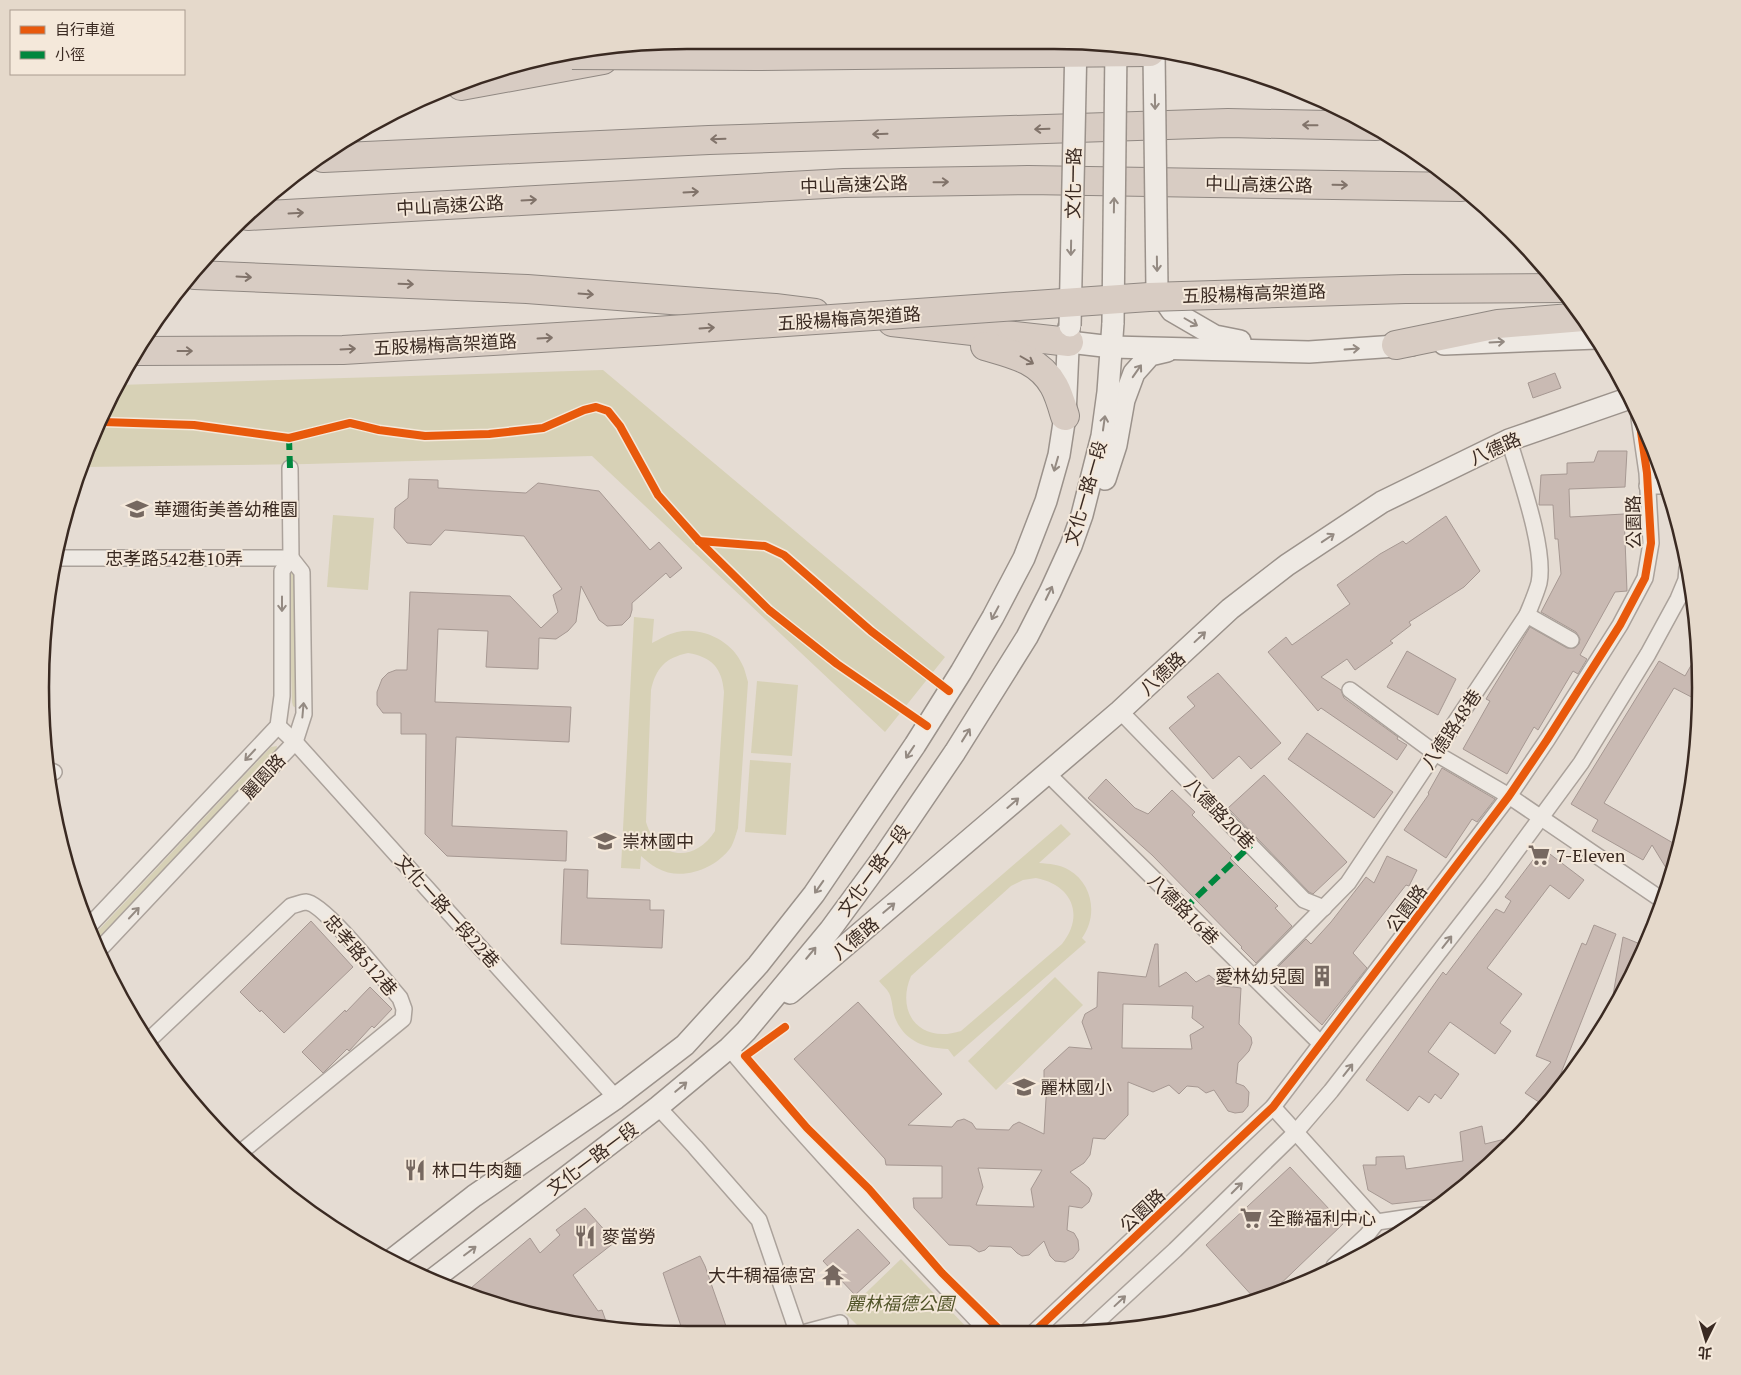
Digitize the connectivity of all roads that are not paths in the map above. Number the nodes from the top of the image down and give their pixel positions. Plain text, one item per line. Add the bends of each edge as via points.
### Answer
1 (653, 50) edge
2 (1076, 50) edge
3 (1116, 52) edge
4 (1119, 52) edge
5 (597, 55) edge
6 (1154, 57) edge
7 (491, 80) edge
8 (1357, 126) edge
9 (331, 158) edge
10 (1449, 187) edge
11 (257, 215) edge
12 (200, 275) edge
13 (1551, 288) edge
14 (775, 308) junction
15 (1574, 318) edge
16 (1069, 334) junction
17 (1588, 338) edge
18 (1396, 345) junction
19 (1112, 346) junction
20 (1177, 348) junction
21 (145, 351) edge
22 (1309, 352) junction
23 (1624, 400) edge
24 (1065, 416) junction
25 (1642, 438) edge
26 (1509, 440) junction
27 (290, 468) dead end
28 (1648, 486) junction
29 (1659, 486) edge
30 (1071, 546) junction
31 (62, 558) edge
32 (290, 558) junction
33 (1684, 585) edge
34 (1527, 615) junction
35 (1570, 640) dead end
36 (1350, 690) dead end
37 (1120, 711) junction
38 (278, 726) junction
39 (295, 742) junction
40 (1434, 753) junction
41 (1047, 773) junction
42 (1509, 796) junction
43 (1540, 818) junction
44 (1657, 896) edge
45 (1324, 908) junction
46 (93, 922) edge
47 (103, 945) edge
48 (1254, 978) junction
49 (746, 1031) junction
50 (153, 1037) edge
51 (1321, 1044) junction
52 (729, 1048) junction
53 (616, 1098) junction
54 (658, 1107) junction
55 (1273, 1107) junction
56 (1295, 1133) junction
57 (246, 1148) edge
58 (1411, 1217) edge
59 (1377, 1222) junction
60 (1345, 1255) edge
61 (397, 1256) edge
62 (438, 1276) edge
63 (840, 1323) dead end
64 (1094, 1325) edge
65 (794, 1326) edge
66 (828, 1326) edge
67 (982, 1326) edge
68 (1040, 1326) edge

1 - 7 highway
2 -> 16 main road, 文化一路, bridge
19 -> 3 main road, 文化一路一段, bridge
4 - 5 highway, bridge
6 -> 22 main road, bridge via 1158,289 1172,311 1216,336
8 -> 9 highway via 1228,123 709,140
11 -> 10 highway, 中山高速公路 via 854,183 1028,180
12 -> 14 highway via 528,289
21 -> 13 highway, 五股楊梅高架道路, bridge via 353,349 656,332 1149,297
14 - 16 highway
14 -> 24 highway via 816,320 976,344 1021,356 1041,368 1054,387
15 - 18 highway via 1498,324
16 - 19 main road
16 - 24 main road, 文化一路一段
18 -> 17 main road
22 -> 18 main road
19 - 20 main road
30 -> 19 main road, 文化一路一段 via 1102,436
20 - 22 main road
30 -> 20 main road via 1102,486 1134,373 1150,355
23 - 26 main road, 八德路
24 -> 53 main road, 文化一路一段 via 1059,455 1046,502 1024,558 961,672 909,754 814,894 758,965 685,1045
25 - 28 street, 公園路
26 - 34 street, 八德路48巷 via 1534,526 1539,559 1539,582
37 -> 26 main road, 八德路 via 1230,609 1287,565 1382,502
27 - 32 street, 麗園路
28 - 29 street
28 - 42 street, 公園路 via 1651,543 1645,578 1620,625
49 -> 30 main road, 文化一路一段 via 830,930 955,752 1027,636
31 - 32 street, 忠孝路542巷10弄
32 -> 38 street, 麗園路 via 282,571 282,696
39 -> 32 street, 麗園路 via 304,714 302,572
33 - 43 street via 1648,654 1581,763
34 - 35 street
34 - 40 street, 八德路48巷
36 - 40 street
37 - 41 main road, 八德路
37 - 45 street, 八德路20巷 via 1304,900
38 - 39 street, 文化一路一段22巷
38 -> 46 street, 麗園路
47 -> 39 street, 麗園路
39 - 53 street, 文化一路一段22巷
40 - 42 street
40 - 45 street, 八德路48巷 via 1348,883
41 - 48 street, 八德路16巷
49 -> 41 main road, 八德路
42 - 43 street
42 - 51 street, 公園路
43 - 44 street
56 -> 43 street via 1331,1092
45 - 48 street, 八德路48巷
48 - 51 street, 八德路16巷
49 - 52 main road, 文化一路一段
50 - 57 street, 忠孝路512巷 via 291,906 306,902 318,907 332,920 400,998 403,1019
51 - 55 street, 公園路
54 -> 52 main road, 文化一路一段
52 - 67 street via 892,1231
53 - 61 main road, 文化一路一段 via 474,1196
62 -> 54 main road, 文化一路一段
54 - 65 street via 759,1220
55 - 56 street
55 - 68 street, 公園路
56 - 59 street
64 -> 56 street
58 - 59 street
59 - 60 street
63 - 66 street

